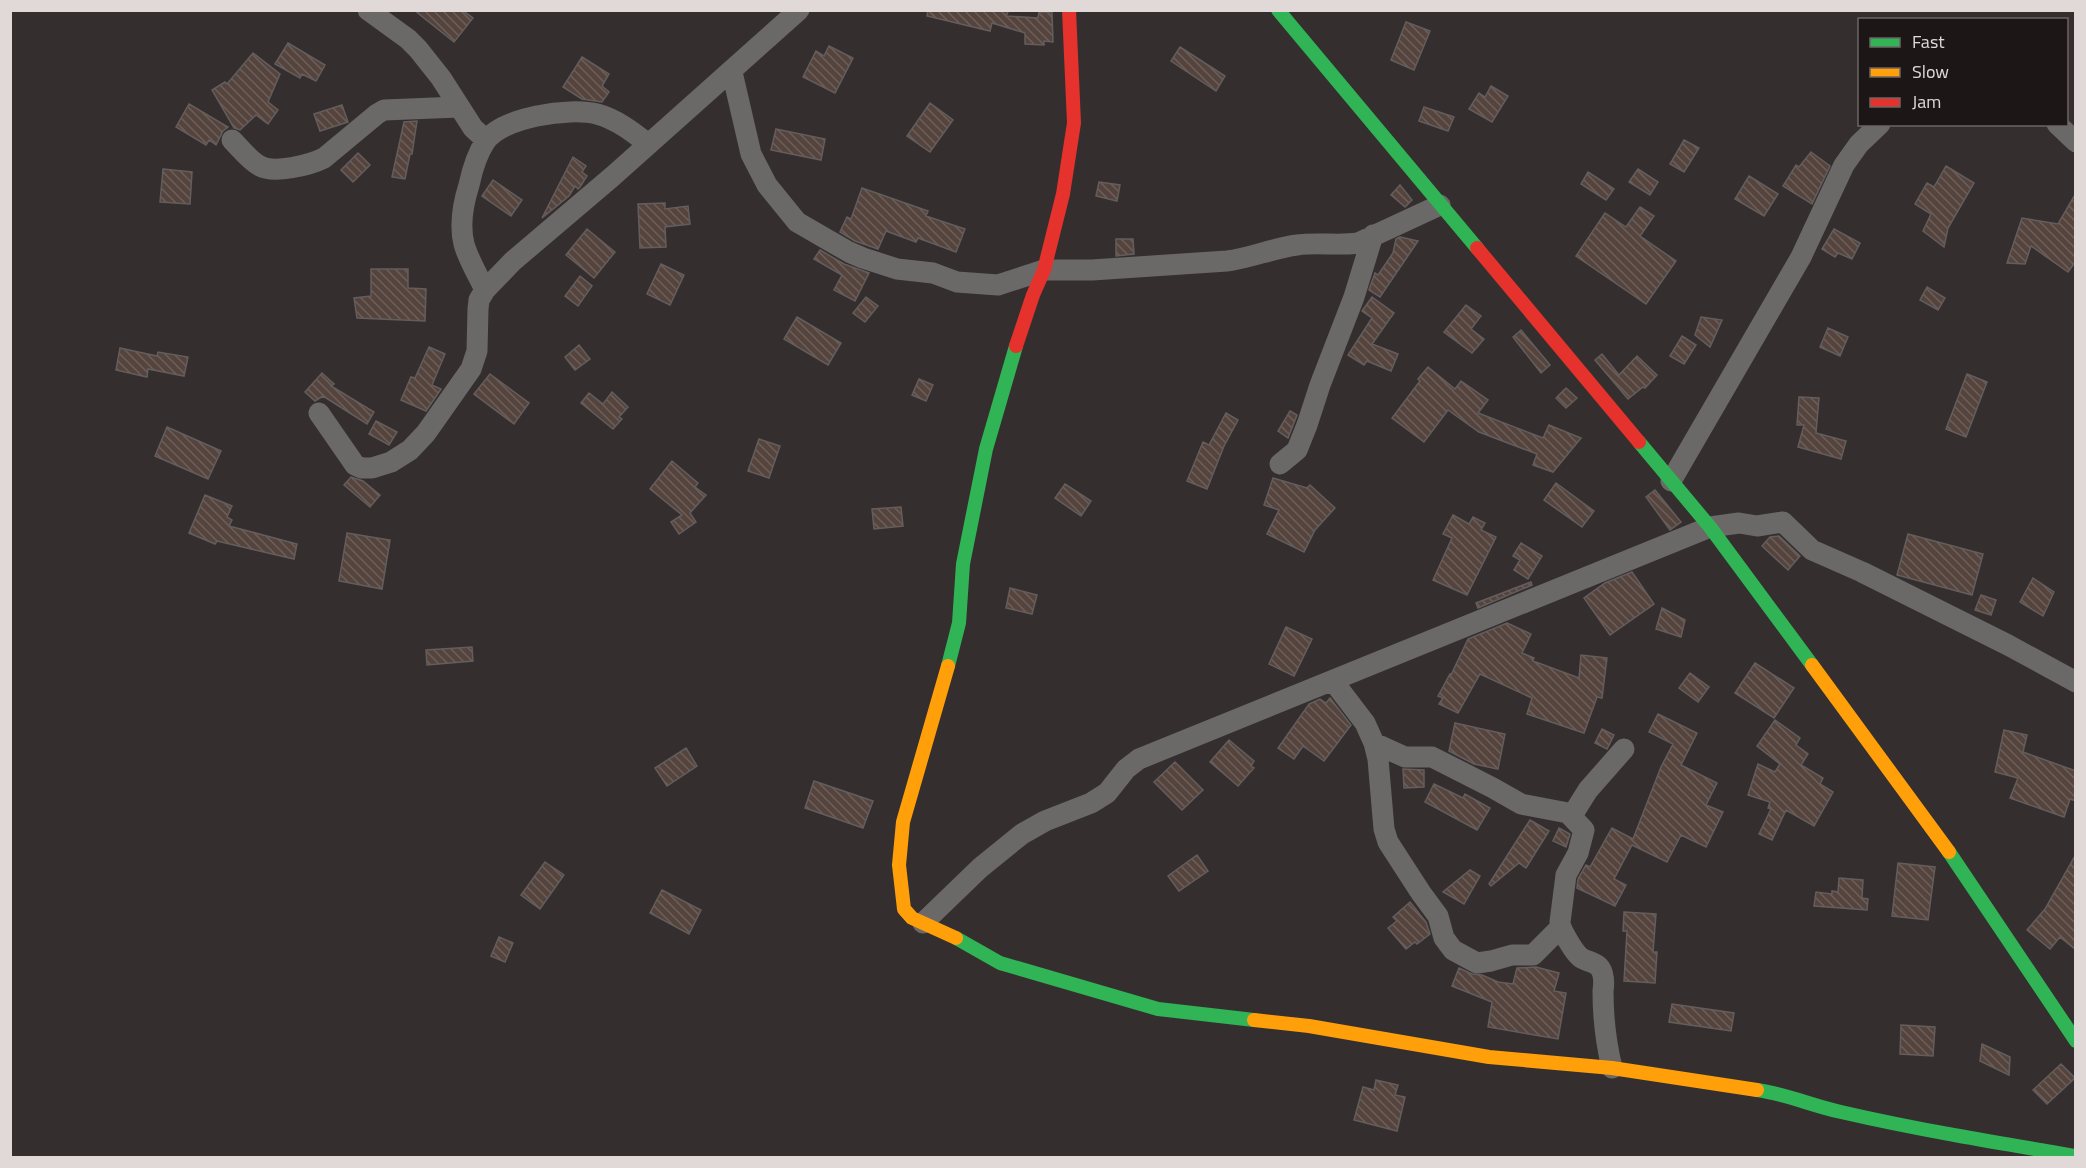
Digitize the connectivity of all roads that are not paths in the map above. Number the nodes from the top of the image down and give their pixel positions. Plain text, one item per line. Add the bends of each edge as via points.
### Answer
1 (368, 10) edge
2 (799, 10) edge
3 (1069, 10) edge
4 (1278, 10) edge
5 (732, 72) junction
6 (459, 106) junction
7 (1878, 126) edge
8 (2059, 126) edge
9 (232, 140) dead end
10 (486, 140) junction
11 (2076, 142) edge
12 (648, 144) junction
13 (1440, 205) junction
14 (1373, 236) junction
15 (1044, 270) junction
16 (485, 290) junction
17 (319, 413) dead end
18 (1280, 464) dead end
19 (1671, 481) junction
20 (1710, 527) junction
21 (1333, 681) junction
22 (2076, 682) edge
23 (1374, 743) junction
24 (1624, 749) dead end
25 (1568, 813) junction
26 (923, 923) junction
27 (1560, 928) junction
28 (2076, 1041) edge
29 (1612, 1068) junction
30 (2076, 1156) edge

1 - 6 street via 413,44
2 - 5 street
3 - 15 street via 1074,123 1064,194
4 - 13 street
5 - 12 street
5 - 15 street via 751,154 767,185 797,222 872,261 897,269 925,271 957,282 998,285
6 - 9 street via 384,110 324,158 277,170 260,167
6 - 10 street
7 - 19 street via 1844,165 1801,257
8 - 11 street
10 - 12 street via 523,120 569,111 607,118
10 - 16 street via 462,209 464,245
12 - 16 street
13 - 14 street
13 - 19 street
14 - 15 street via 1352,244 1293,245 1227,261
14 - 18 street via 1308,425 1297,450
15 - 26 street via 1005,378 986,448 963,564 955,642 903,822 898,865 901,894 904,909
16 - 17 street via 479,300 477,351 471,369 410,450 391,462 362,468 355,465
19 - 20 street
20 - 21 street
20 - 22 street via 1784,522 1812,550
20 - 28 street via 1939,837
21 - 23 street via 1365,723
21 - 26 street via 1139,759 1107,793 1022,834
23 - 25 street via 1405,757 1432,758 1521,804
23 - 27 street via 1388,842 1438,916 1444,938 1453,950 1477,963 1533,955
24 - 25 street via 1588,790 1574,814
25 - 27 street via 1584,830 1566,875
26 - 29 street via 1000,963 1158,1009 1309,1026 1489,1057
27 - 29 street via 1579,957 1601,969
29 - 30 street via 1772,1092 1850,1115

